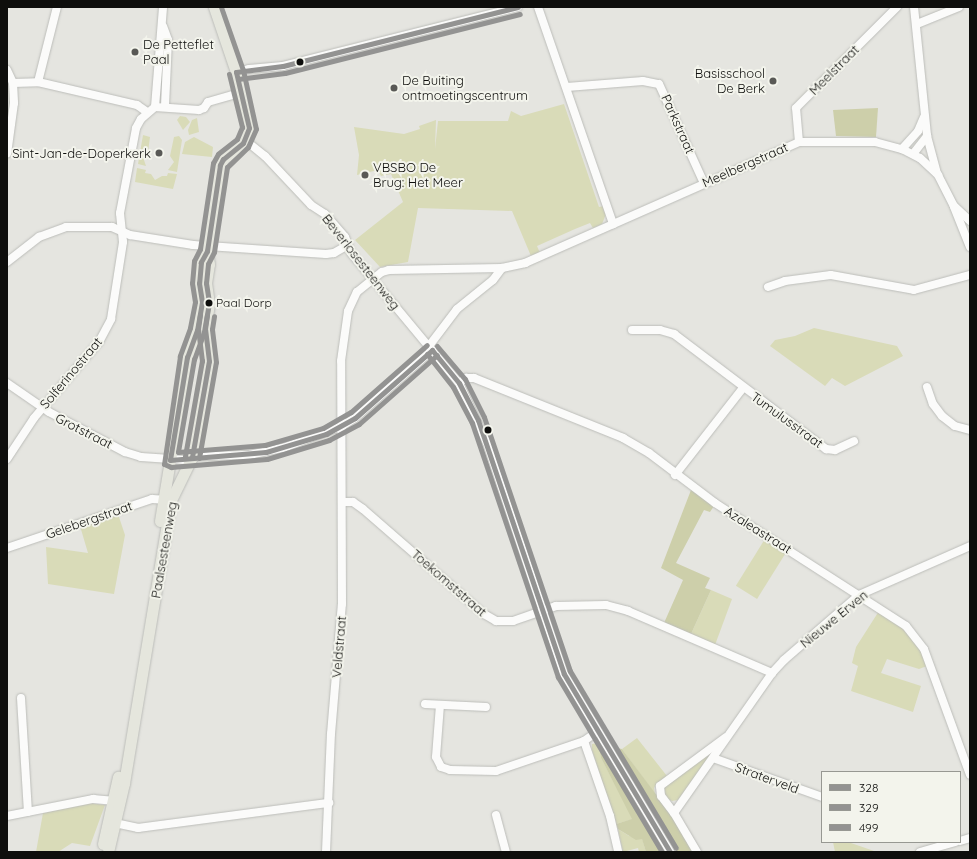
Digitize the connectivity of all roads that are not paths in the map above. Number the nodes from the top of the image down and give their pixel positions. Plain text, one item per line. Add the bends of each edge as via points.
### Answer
1 (57, 7) edge
2 (163, 7) edge
3 (214, 7) edge
4 (518, 7) edge
5 (538, 7) edge
6 (897, 7) edge
7 (914, 7) edge
8 (959, 7) edge
9 (917, 24) junction
10 (7, 70) edge
11 (236, 72) junction
12 (38, 82) junction
13 (14, 83) junction
14 (567, 87) junction
15 (242, 92) junction
16 (161, 107) junction
17 (147, 112) junction
18 (925, 116) junction
19 (9, 133) edge
20 (927, 136) junction
21 (245, 140) junction
22 (799, 142) junction
23 (902, 149) junction
24 (7, 154) edge
25 (913, 154) junction
26 (938, 175) junction
27 (704, 183) junction
28 (954, 206) junction
29 (970, 221) edge
30 (613, 224) junction
31 (970, 229) edge
32 (122, 232) junction
33 (965, 239) junction
34 (348, 244) junction
35 (970, 247) edge
36 (207, 248) junction
37 (7, 262) edge
38 (502, 268) junction
39 (970, 274) edge
40 (373, 279) junction
41 (768, 287) dead end
42 (632, 330) dead end
43 (431, 348) junction
44 (7, 383) edge
45 (459, 383) junction
46 (927, 387) dead end
47 (744, 388) junction
48 (43, 408) junction
49 (342, 426) junction
50 (970, 430) edge
51 (854, 441) dead end
52 (192, 457) junction
53 (7, 459) edge
54 (170, 460) junction
55 (675, 475) junction
56 (168, 500) junction
57 (342, 502) junction
58 (970, 546) edge
59 (7, 548) edge
60 (859, 595) junction
61 (543, 611) junction
62 (772, 673) junction
63 (21, 698) dead end
64 (425, 704) dead end
65 (440, 705) junction
66 (486, 706) dead end
67 (597, 732) junction
68 (731, 733) junction
69 (584, 740) junction
70 (713, 758) junction
71 (970, 775) edge
72 (821, 797) edge
73 (117, 801) junction
74 (329, 803) junction
75 (28, 812) junction
76 (674, 813) junction
77 (496, 815) dead end
78 (7, 816) edge
79 (112, 823) junction
80 (952, 843) edge
81 (102, 852) edge
82 (108, 852) edge
83 (326, 852) edge
84 (506, 852) edge
85 (618, 852) edge
86 (670, 852) edge
87 (696, 852) edge
88 (920, 852) edge

1 - 12 street
2 - 16 street via 163,26 168,40
3 - 11 main road
4 - 11 street via 283,66
5 - 14 street
6 - 22 street, Meelstraat via 798,106 795,115
7 - 9 street
8 - 9 street
9 - 18 street
10 - 13 street
11 - 15 main road
12 - 13 street
12 - 17 street via 137,104
13 - 19 street
14 - 27 street, Parkstraat via 643,81 659,84
14 - 30 street
15 - 16 street via 208,102 204,108 198,110
15 - 21 main road via 249,128
16 - 17 street
17 - 32 street, Solferinostraat via 136,128 120,213
18 - 20 street
18 - 23 street via 918,131
19 - 24 street
20 - 25 street via 922,146
20 - 26 street
21 - 34 street, Beverlosesteenweg via 265,156 310,206 325,214
21 - 36 main road, Paalsesteenweg via 223,159 220,165
22 - 23 street, Meelbergstraat via 875,142
22 - 27 street, Meelbergstraat
23 - 25 street, Meelbergstraat
25 - 26 street, Meelbergstraat
26 - 28 street, Meelbergstraat
27 - 30 street, Meelbergstraat
28 - 29 street, Meelbergstraat
28 - 33 street
30 - 38 street, Meelbergstraat via 544,256
31 - 33 street
32 - 36 street
32 - 37 street via 112,228 56,228 39,237
32 - 48 street, Solferinostraat via 115,303 109,323 98,342
33 - 35 street
34 - 36 street via 334,253 326,254
34 - 40 street, Beverlosesteenweg via 351,253
36 - 52 main road, Paalsesteenweg via 209,264 206,283 209,304 205,329 209,361
36 - 54 main road, Paalsesteenweg via 199,276 202,302 197,330 188,353
38 - 40 street, Meelbergstraat via 389,270
38 - 43 street via 493,280 457,309
39 - 41 street via 914,290 831,275 785,281
40 - 43 street, Beverlosesteenweg
40 - 49 street, Veldstraat via 357,292 348,311 341,361
42 - 47 street, Tumulusstraat via 665,330 674,334
43 - 45 street, Beverlosesteenweg
43 - 49 street, Grotstraat via 355,418
44 - 48 street, Grotstraat
45 - 55 street, Azaleastraat via 466,378 474,378 623,438 649,454
45 - 61 street, Beverlosesteenweg via 487,444
46 - 50 street via 933,404 942,416 955,426
47 - 51 street, Tumulusstraat via 826,449 835,450
47 - 55 street, Tumulusstraat
48 - 53 street, Solferinostraat
48 - 54 street, Grotstraat via 125,452 141,457
49 - 52 street, Grotstraat via 306,441 266,452
49 - 57 street, Veldstraat
52 - 54 street, Grotstraat
52 - 56 main road, Paalsesteenweg
54 - 56 main road, Paalsesteenweg
55 - 60 street, Azaleastraat
56 - 59 street, Gelebergstraat via 152,499
56 - 73 main road, Paalsesteenweg
57 - 61 street, Toekomststraat via 353,502 363,509 490,618 513,621
57 - 74 street, Veldstraat via 342,604 331,734
58 - 60 street, Nieuwe Erven
60 - 62 street, Nieuwe Erven
60 - 71 street, Azaleastraat via 906,626 920,641
61 - 62 street, Toekomststraat via 556,606 582,604 617,607
61 - 67 street, Beverlosesteenweg via 564,674
62 - 68 street, Nieuwe Erven
63 - 75 street
64 - 65 street
65 - 66 street
65 - 69 street via 436,757 438,764 445,770 496,771
67 - 69 street
67 - 86 street, Beverlosesteenweg
68 - 70 street, Nieuwe Erven
68 - 76 street, Nieuwe Erven via 660,786 661,796
69 - 85 street via 610,816
70 - 72 street, Straterveld
70 - 76 street, Nieuwe Erven
73 - 75 street via 93,799
73 - 79 main road, Paalsesteenweg
74 - 79 street via 138,828
74 - 83 street, Veldstraat
75 - 78 street
76 - 87 street, Nieuwe Erven
77 - 84 street
79 - 81 main road, Paalsesteenweg
79 - 82 main road, Paalsesteenweg
80 - 88 street

